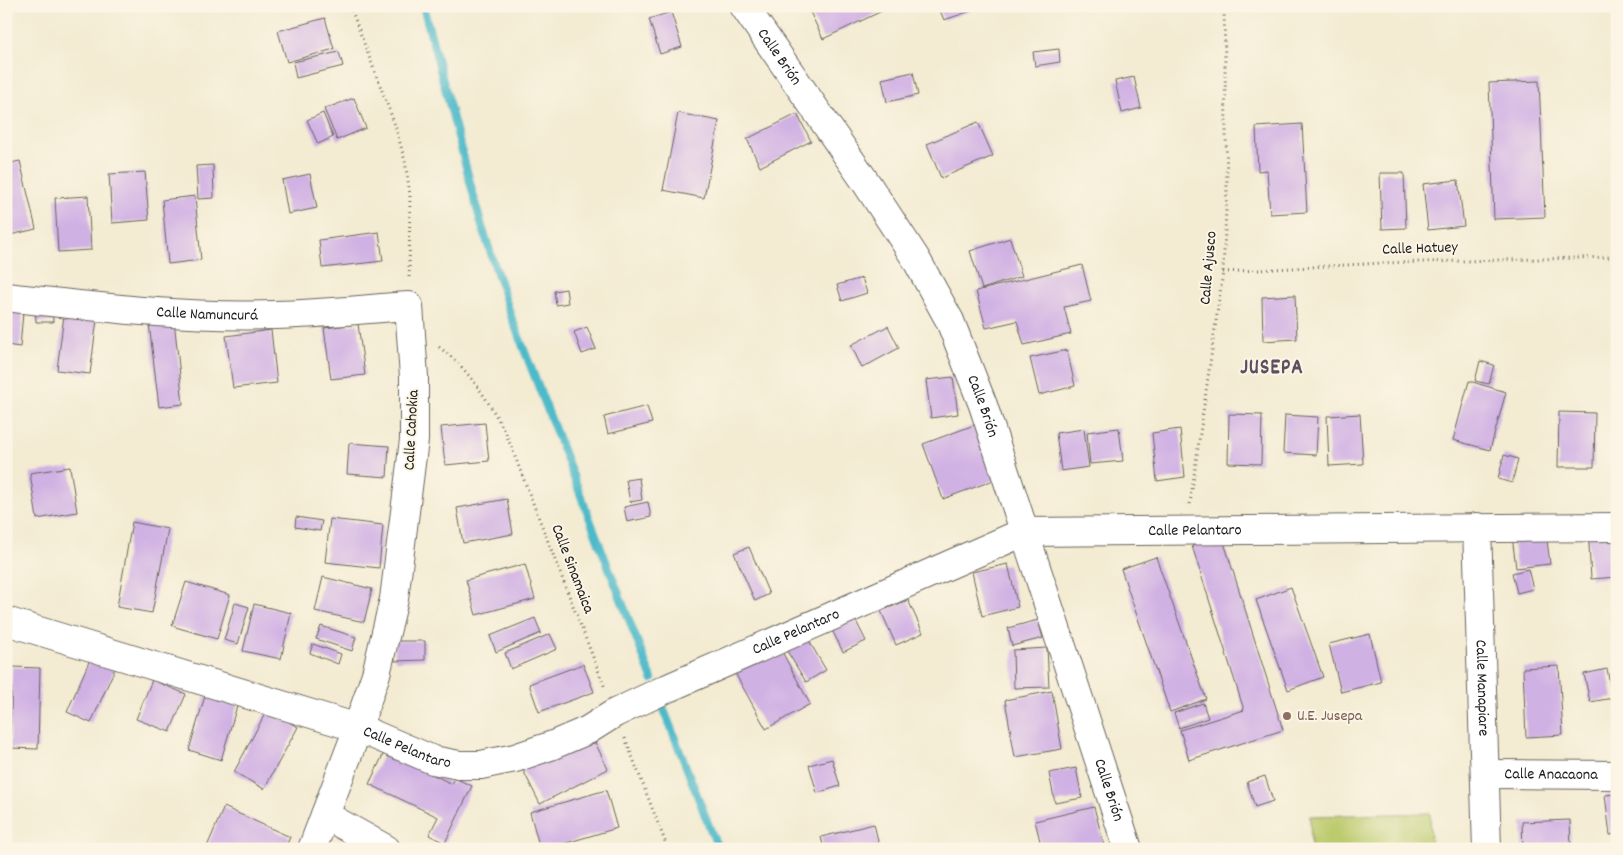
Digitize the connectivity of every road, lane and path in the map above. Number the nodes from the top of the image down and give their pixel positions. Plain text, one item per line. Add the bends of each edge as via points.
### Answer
1 (350, 6) edge
2 (744, 6) edge
3 (1224, 6) edge
4 (1617, 257) edge
5 (1223, 272) junction
6 (6, 297) edge
7 (410, 316) junction
8 (1477, 527) junction
9 (1617, 527) edge
10 (1186, 530) junction
11 (1024, 532) junction
12 (6, 622) edge
13 (615, 713) junction
14 (358, 728) junction
15 (1485, 774) junction
16 (1617, 775) edge
17 (326, 815) junction
18 (312, 849) edge
19 (386, 849) edge
20 (668, 849) edge
21 (1128, 849) edge
22 (1488, 849) edge

1 - 7 path via 405,161 410,195
2 - 11 street, Calle Brión via 886,212 950,321 983,405
3 - 5 path, Calle Ajusco via 1227,189
4 - 5 path, Calle Hatuey via 1381,263
5 - 10 path, Calle Ajusco
6 - 7 street, Calle Namuncurá via 190,314
7 - 13 path, Calle Sinamaica via 455,359 485,395 505,432
7 - 14 street, Calle Cahokia via 414,440 405,520 394,599 376,674
8 - 9 street, Calle Pelantaro
8 - 10 street, Calle Pelantaro
8 - 15 street, Calle Manapiare
10 - 11 street, Calle Pelantaro
11 - 13 street, Calle Pelantaro
11 - 21 street, Calle Brión
12 - 14 street, Calle Pelantaro
13 - 14 street, Calle Pelantaro via 588,730 553,745 481,765 433,760
13 - 20 path, Calle Sinamaica
14 - 17 street, Calle Cahokia
15 - 16 street, Calle Anacaona
15 - 22 street, Calle Manapiare
17 - 18 street, Calle Cahokia
17 - 19 street

